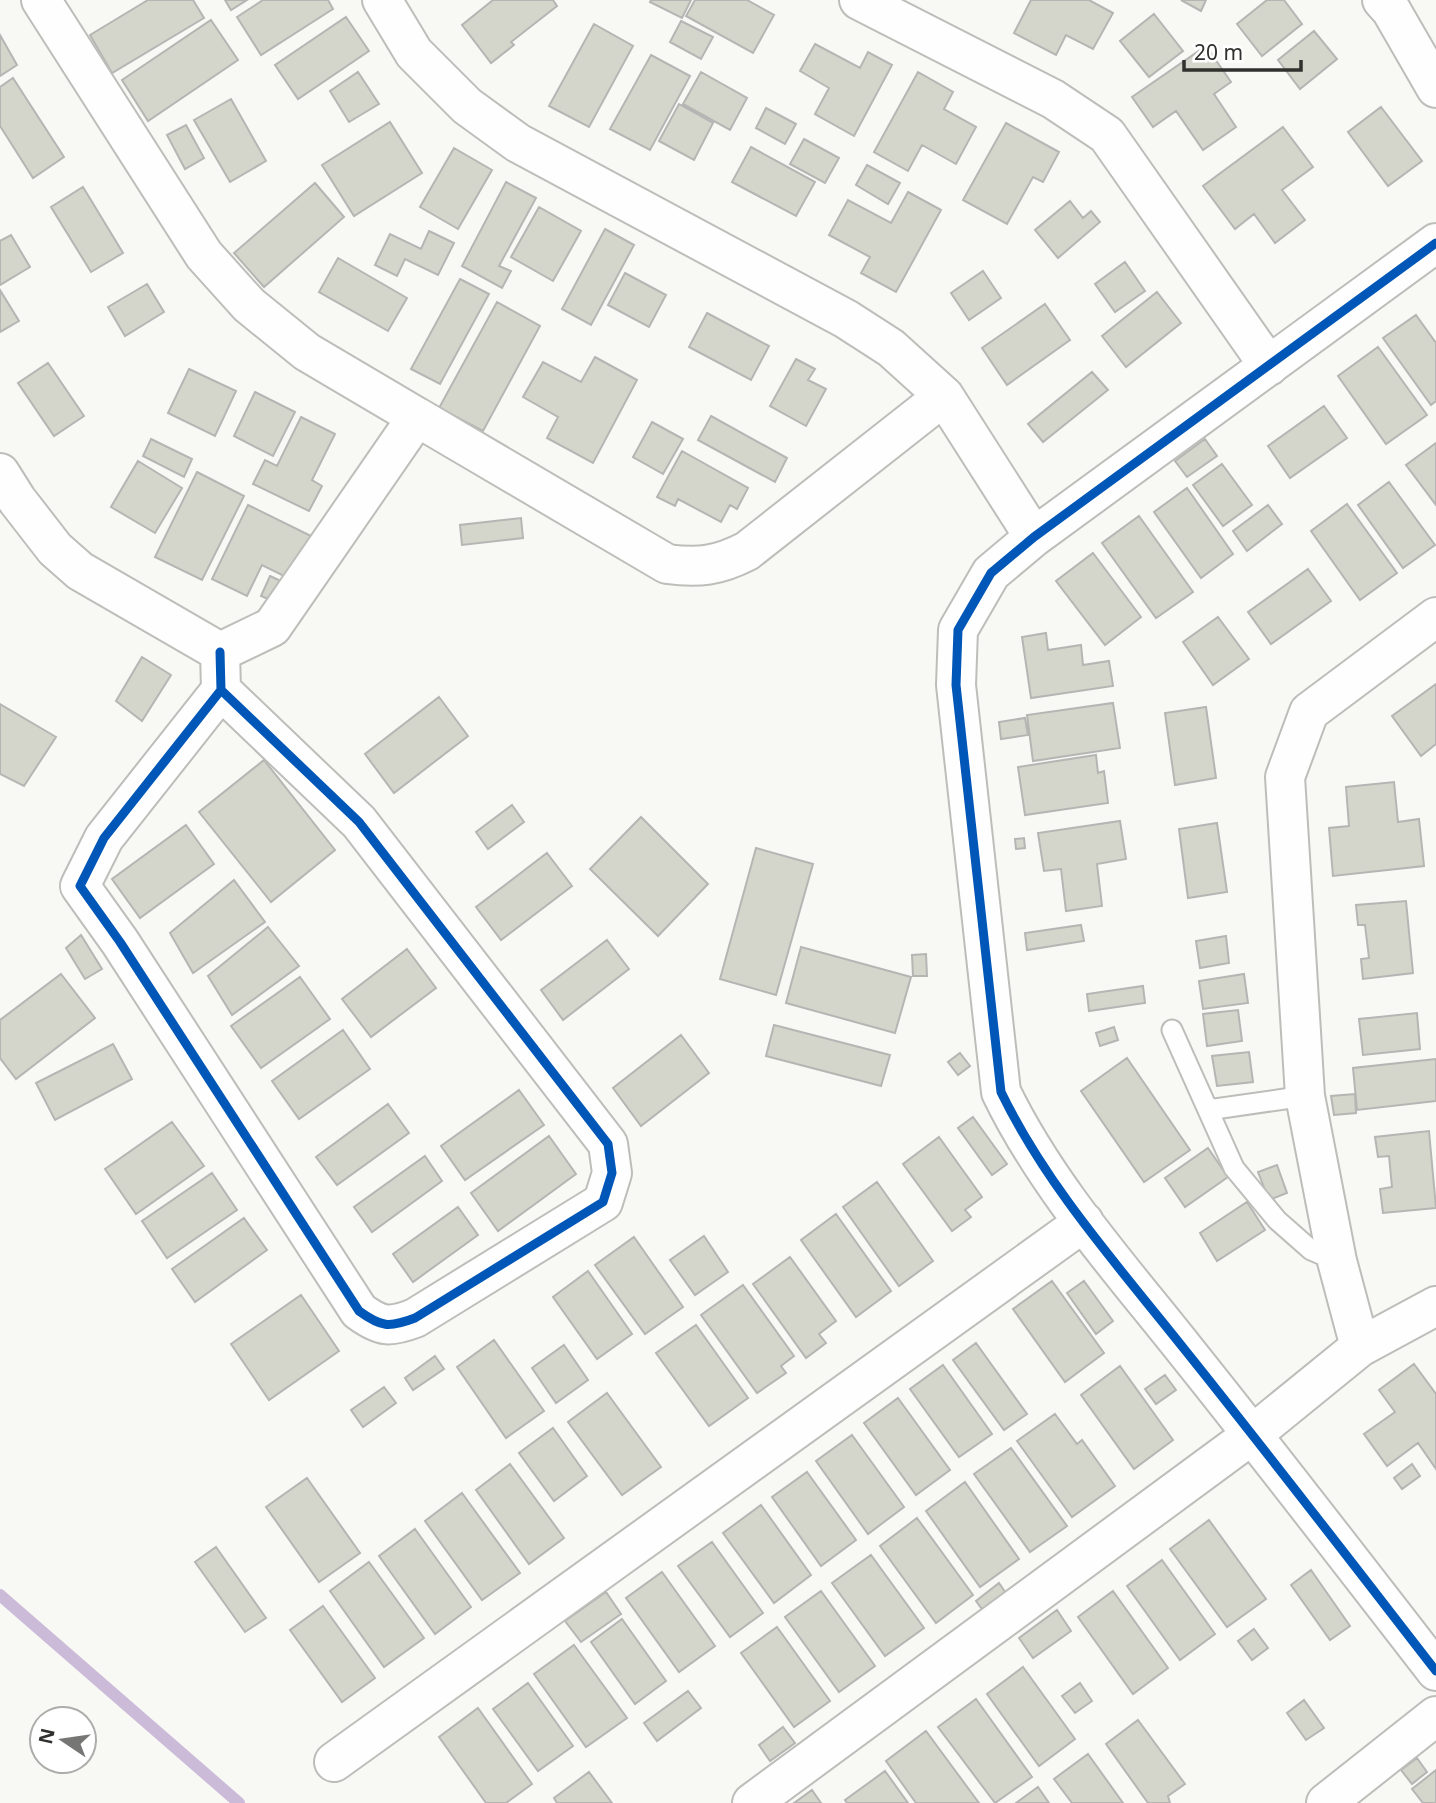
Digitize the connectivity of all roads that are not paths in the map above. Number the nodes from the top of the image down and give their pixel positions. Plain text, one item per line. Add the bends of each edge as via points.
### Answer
1 (41, 0) edge
2 (382, 0) edge
3 (859, 0) edge
4 (1382, 0) edge
5 (1436, 88) edge
6 (1436, 243) edge
7 (1269, 366) junction
8 (944, 396) junction
9 (418, 417) junction
10 (0, 473) edge
11 (1034, 537) junction
12 (1436, 617) edge
13 (220, 652) junction
14 (222, 690) junction
15 (1172, 1030) dead end
16 (1305, 1096) junction
17 (1208, 1110) junction
18 (1084, 1222) junction
19 (1337, 1261) junction
20 (1436, 1306) edge
21 (1360, 1347) junction
22 (1253, 1434) junction
23 (1436, 1671) edge
24 (1436, 1716) edge
25 (334, 1762) dead end
26 (752, 1803) edge
27 (1326, 1803) edge

1 - 9 street via 204,255 249,305 307,352
2 - 8 street via 414,53 467,106 518,143 846,319 891,348
3 - 7 street via 1053,99 1107,135
4 - 5 street
6 - 7 street
7 - 11 street
8 - 9 street via 747,551 723,563 692,567 667,564
8 - 11 street
9 - 13 street via 272,627
10 - 13 street via 55,550 80,571
11 - 18 street via 991,573 958,630 956,685 1001,1092 1017,1126
12 - 16 street via 1309,712 1285,777
13 - 14 street
14 - 14 street via 359,822 608,1144 612,1172 603,1202 415,1318 393,1326 374,1322 359,1311 80,886 104,838
15 - 17 lane
16 - 17 lane
16 - 19 street
17 - 19 lane via 1234,1168 1277,1220 1311,1250
18 - 22 street
18 - 25 street
19 - 21 street
20 - 21 street
21 - 22 street
22 - 23 street
22 - 26 street
24 - 27 street

